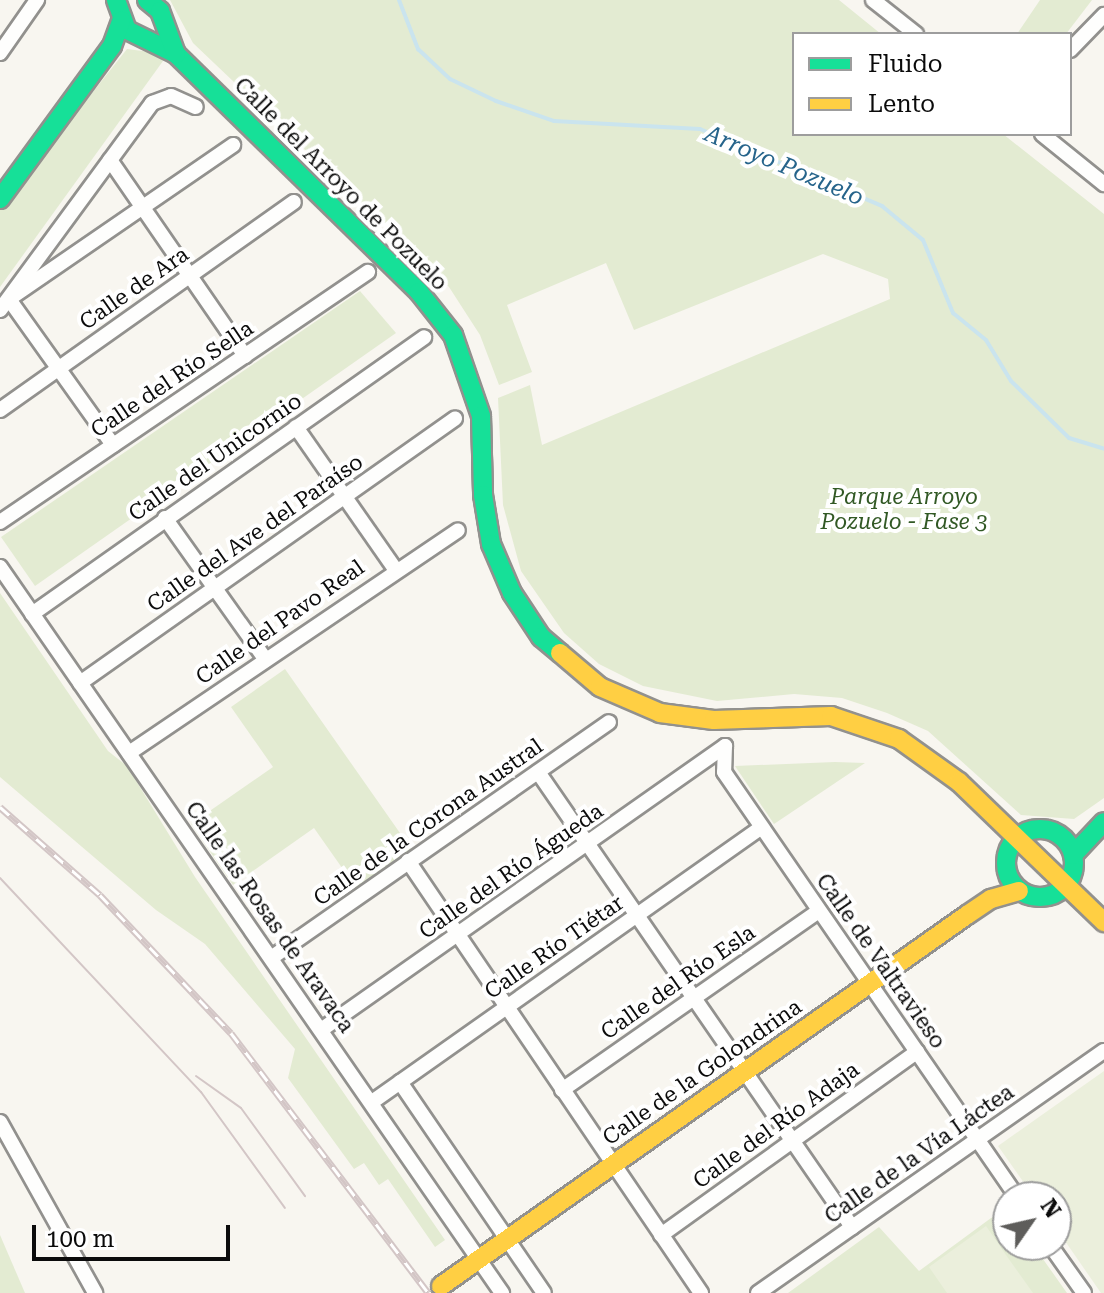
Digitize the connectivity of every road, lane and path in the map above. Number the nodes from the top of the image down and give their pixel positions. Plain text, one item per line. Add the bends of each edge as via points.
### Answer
1 (37, 0) edge
2 (147, 0) edge
3 (873, 0) edge
4 (121, 7) edge
5 (1104, 15) edge
6 (913, 32) edge
7 (151, 36) junction
8 (112, 46) junction
9 (1072, 48) edge
10 (1, 50) edge
11 (196, 107) dead end
12 (1044, 136) edge
13 (233, 145) dead end
14 (110, 160) junction
15 (1104, 184) edge
16 (0, 199) edge
17 (294, 202) dead end
18 (144, 207) junction
19 (368, 272) dead end
20 (190, 276) junction
21 (5, 305) edge
22 (424, 337) dead end
23 (245, 356) junction
24 (59, 369) junction
25 (0, 410) edge
26 (455, 418) dead end
27 (296, 427) junction
28 (113, 445) junction
29 (345, 497) junction
30 (165, 518) junction
31 (0, 522) edge
32 (458, 530) dead end
33 (0, 567) edge
34 (395, 569) junction
35 (216, 589) junction
36 (32, 614) junction
37 (266, 660) junction
38 (80, 683) junction
39 (609, 722) dead end
40 (725, 746) joint
41 (129, 753) junction
42 (538, 772) junction
43 (1096, 827) edge
44 (761, 828) junction
45 (1060, 836) junction
46 (1016, 838) junction
47 (589, 844) junction
48 (1073, 855) junction
49 (408, 861) junction
50 (1007, 874) junction
51 (1066, 886) junction
52 (1019, 891) junction
53 (991, 899) junction
54 (819, 911) junction
55 (638, 915) junction
56 (1104, 922) edge
57 (459, 935) junction
58 (271, 958) junction
59 (870, 984) junction
60 (695, 998) junction
61 (507, 1008) junction
62 (321, 1030) junction
63 (1104, 1051) edge
64 (917, 1052) junction
65 (745, 1072) junction
66 (400, 1082) junction
67 (562, 1090) junction
68 (372, 1102) junction
69 (0, 1122) edge
70 (978, 1140) junction
71 (793, 1141) junction
72 (613, 1164) junction
73 (1006, 1181) edge
74 (852, 1227) junction
75 (661, 1235) junction
76 (507, 1238) junction
77 (478, 1258) junction
78 (1061, 1261) edge
79 (441, 1286) dead end
80 (95, 1293) edge
81 (502, 1293) edge
82 (544, 1293) edge
83 (701, 1293) edge
84 (758, 1293) edge
85 (1084, 1293) edge

1 - 10 street
2 - 7 main road via 160,11
3 - 6 street
4 - 7 main road
4 - 8 main road
5 - 9 street
7 - 8 main road
7 - 46 main road, Calle del Arroyo de Pozuelo via 176,54 419,292 453,335 481,416 483,495 491,544 512,593 541,637 600,687 660,713 714,720 811,714 876,729 931,760
8 - 16 main road
11 - 14 street via 171,96 152,103
12 - 15 street
13 - 18 street
14 - 18 street
14 - 21 street
17 - 20 street, Calle de Ara
18 - 20 street
18 - 21 street
19 - 23 street, Calle del Río Sella
20 - 23 street
20 - 24 street, Calle de Ara
21 - 24 street
22 - 27 street, Calle del Unicornio
23 - 28 street, Calle del Río Sella
24 - 25 street, Calle de Ara
24 - 28 street
26 - 29 street, Calle del Ave del Paraíso
27 - 29 street
27 - 30 street, Calle del Unicornio
28 - 31 street, Calle del Río Sella
29 - 34 street
29 - 35 street, Calle del Ave del Paraíso
30 - 35 street
30 - 36 street, Calle del Unicornio
32 - 34 street, Calle del Pavo Real
33 - 36 street, Calle las Rosas de Aravaca
34 - 37 street, Calle del Pavo Real
35 - 37 street
35 - 38 street, Calle del Ave del Paraíso
36 - 38 street, Calle las Rosas de Aravaca
37 - 41 street, Calle del Pavo Real
38 - 41 street, Calle las Rosas de Aravaca
39 - 42 street, Calle de la Corona Austral
40 - 44 street, Calle de Valtravieso via 724,772
40 - 47 street, Calle del Río Águeda
41 - 58 street, Calle las Rosas de Aravaca
42 - 47 street
42 - 49 street, Calle de la Corona Austral
43 - 45 main road
43 - 48 main road
44 - 54 street, Calle de Valtravieso
44 - 55 street, Calle Río Tiétar
45 - 46 main road via 1038,829
45 - 48 main road
46 - 50 main road, Calle de la Golondrina via 1007,854
46 - 51 main road, Calle del Arroyo de Pozuelo
47 - 55 street
47 - 57 street, Calle del Río Águeda
48 - 51 main road
49 - 57 street
49 - 58 street, Calle de la Corona Austral
50 - 52 main road
50 - 53 main road, Calle de la Golondrina
51 - 52 main road, Calle de la Golondrina via 1042,898
51 - 56 main road, Calle del Arroyo de Pozuelo
52 - 53 main road, Calle de la Golondrina
53 - 59 main road, Calle de la Golondrina
54 - 59 street, Calle de Valtravieso
54 - 60 street, Calle del Río Esla
55 - 60 street
55 - 61 street, Calle Río Tiétar
57 - 61 street
57 - 62 street, Calle del Río Águeda
58 - 62 street, Calle las Rosas de Aravaca
59 - 64 street, Calle de Valtravieso
59 - 65 main road, Calle de la Golondrina
60 - 65 street
60 - 67 street, Calle del Río Esla
61 - 66 street, Calle Río Tiétar
61 - 67 street
62 - 68 street, Calle las Rosas de Aravaca
63 - 70 street, Calle de la Vía Láctea
64 - 70 street, Calle de Valtravieso
64 - 71 street, Calle del Río Adaja
65 - 71 street
65 - 72 main road, Calle de la Golondrina
66 - 68 street, Calle Río Tiétar
66 - 76 street
67 - 72 street
68 - 77 street, Calle las Rosas de Aravaca
69 - 80 street
70 - 73 street, Calle de Valtravieso
70 - 74 street, Calle de la Vía Láctea
71 - 74 street
71 - 75 street, Calle del Río Adaja
72 - 75 street
72 - 76 main road, Calle de la Golondrina
74 - 84 street, Calle de la Vía Láctea
75 - 83 street
76 - 77 main road, Calle de la Golondrina
76 - 82 street
77 - 79 main road, Calle de la Golondrina
77 - 81 street, Calle las Rosas de Aravaca
78 - 85 street

